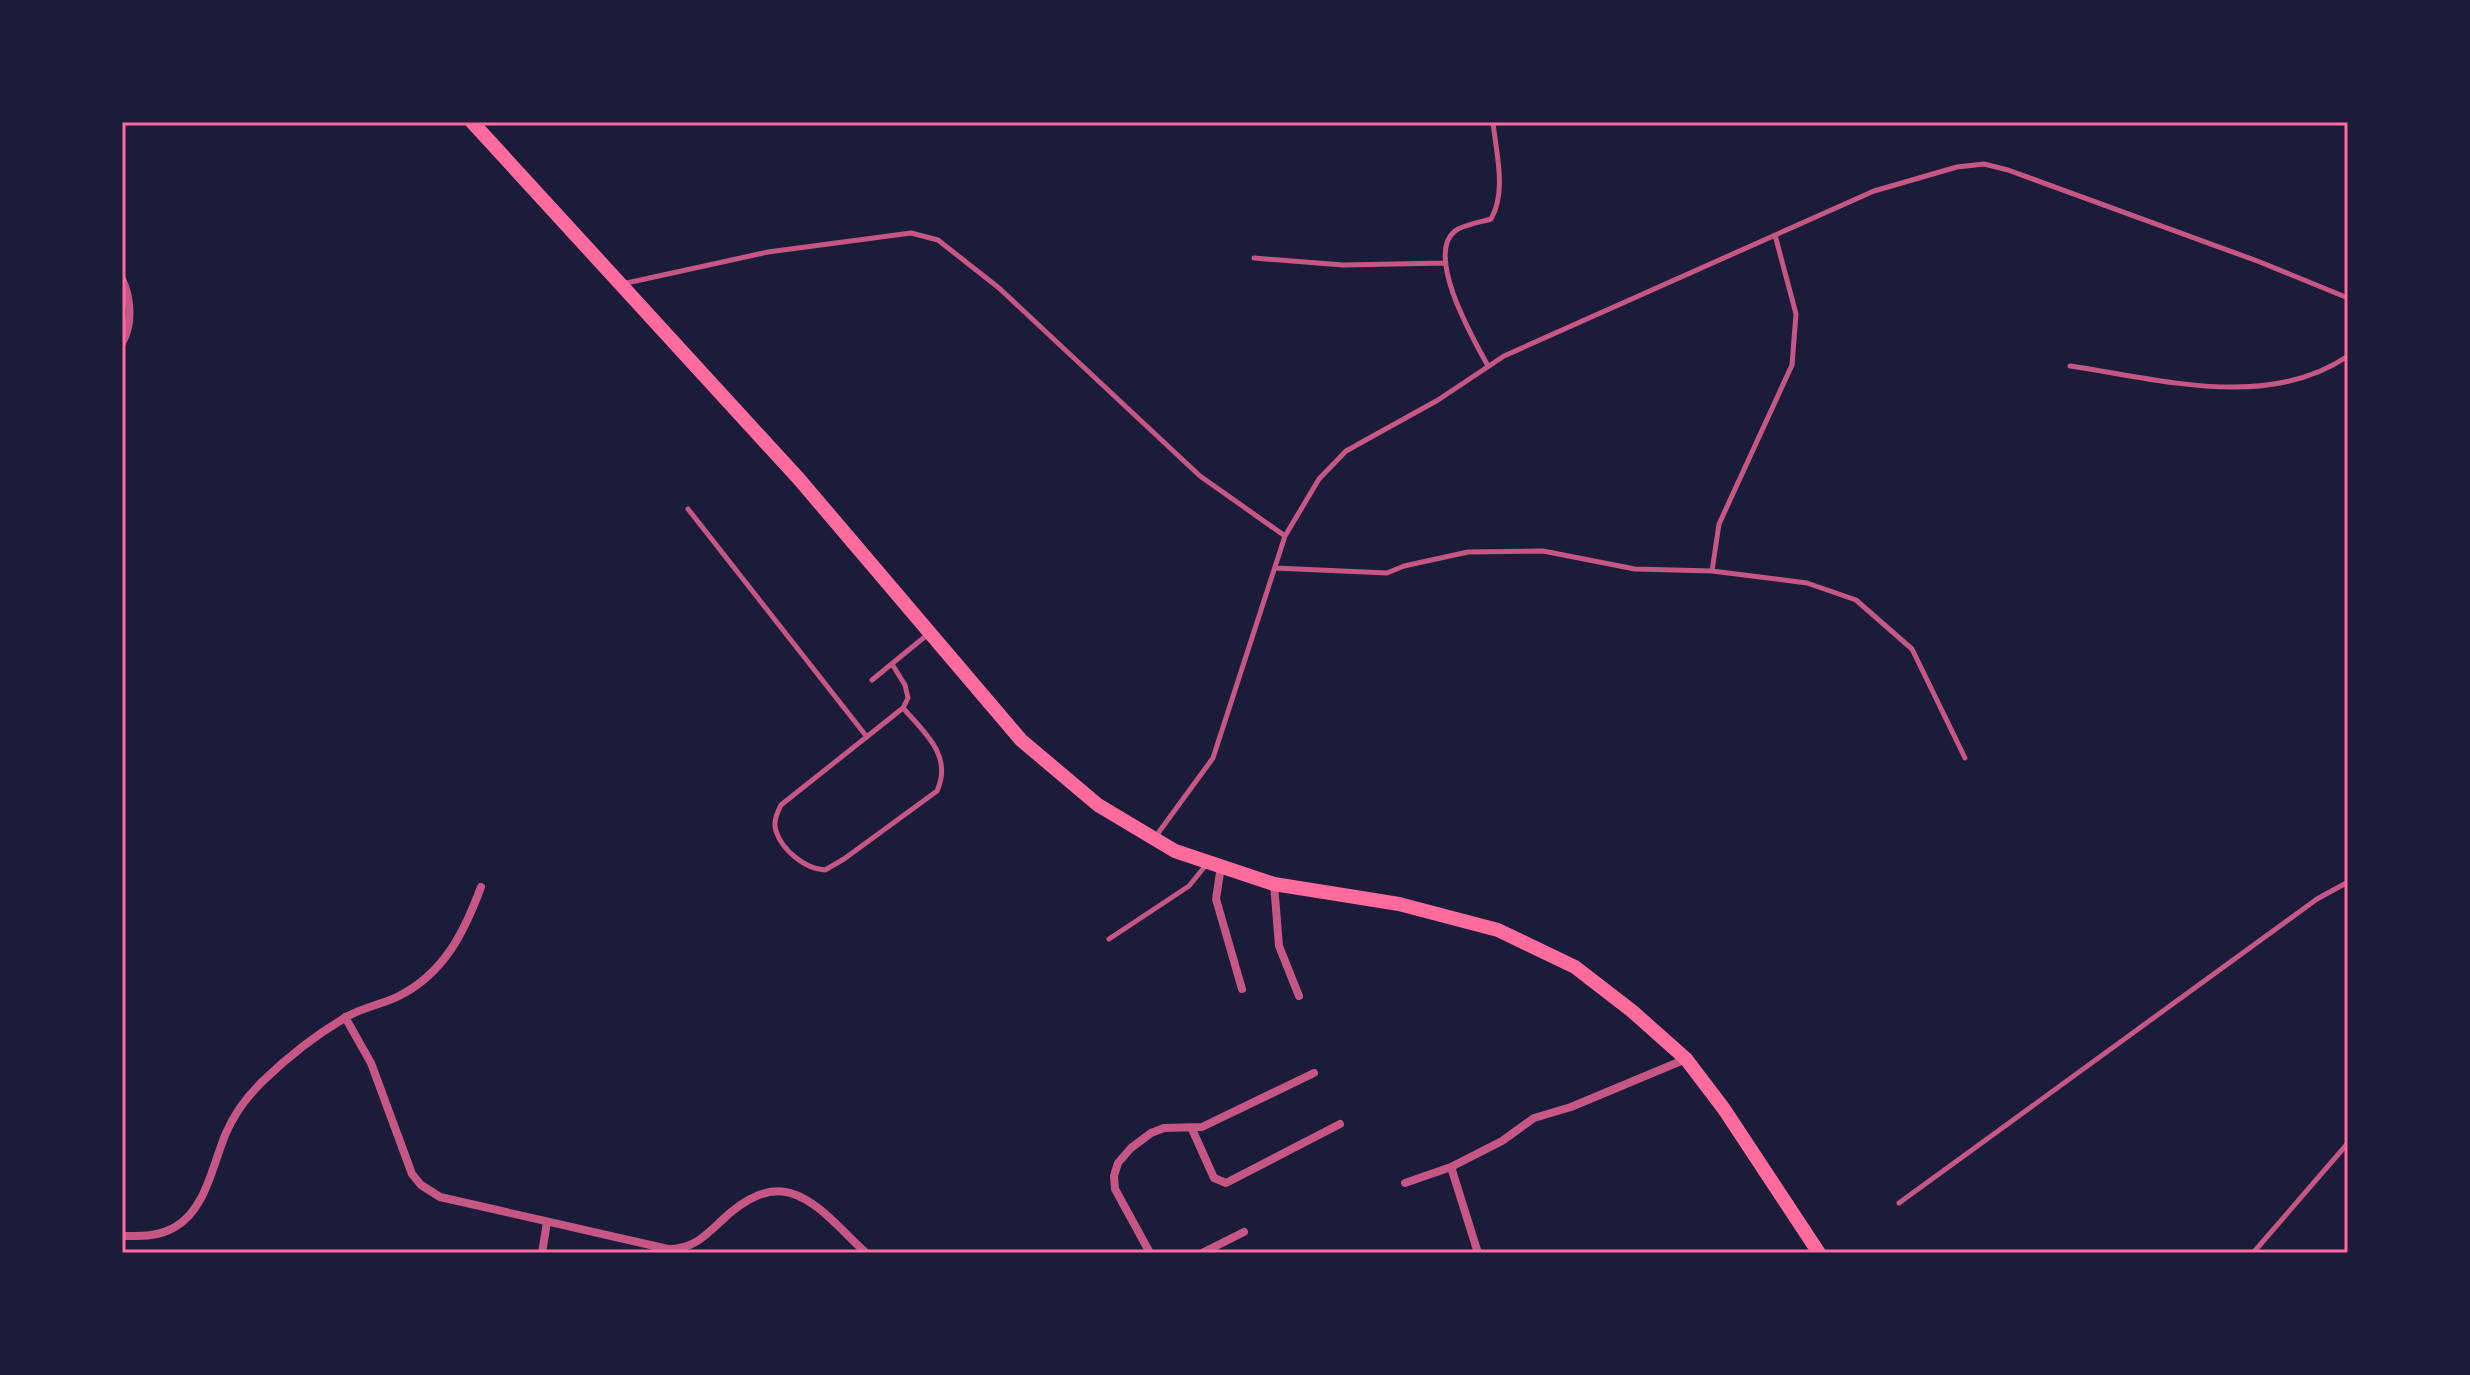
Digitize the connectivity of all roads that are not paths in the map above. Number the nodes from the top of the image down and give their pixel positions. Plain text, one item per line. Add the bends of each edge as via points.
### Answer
1 (472, 122) edge
2 (1493, 122) edge
3 (1775, 235) junction
4 (1254, 258) dead end
5 (1446, 263) junction
6 (122, 279) edge
7 (620, 284) junction
8 (2348, 298) edge
9 (122, 343) edge
10 (2348, 356) edge
11 (1488, 366) junction
12 (2070, 366) dead end
13 (688, 509) dead end
14 (1285, 536) junction
15 (1275, 568) junction
16 (1712, 571) junction
17 (931, 632) junction
18 (892, 664) junction
19 (872, 680) dead end
20 (903, 708) junction
21 (867, 737) junction
22 (1965, 758) dead end
23 (1154, 838) junction
24 (1215, 864) junction
25 (2348, 882) edge
26 (1274, 884) junction
27 (481, 887) dead end
28 (1109, 939) dead end
29 (1242, 989) dead end
30 (1299, 996) dead end
31 (345, 1017) junction
32 (1686, 1059) junction
33 (1314, 1073) dead end
34 (1340, 1124) dead end
35 (1192, 1129) junction
36 (2348, 1143) edge
37 (1451, 1167) junction
38 (1405, 1183) dead end
39 (1899, 1203) dead end
40 (547, 1222) junction
41 (1244, 1232) dead end
42 (122, 1236) edge
43 (697, 1249) edge
44 (542, 1253) edge
45 (866, 1253) edge
46 (1150, 1253) edge
47 (1202, 1253) edge
48 (1478, 1253) edge
49 (1819, 1253) edge
50 (2253, 1253) edge

1 - 7 main road
2 - 5 lane via 1499,176 1496,210 1491,219 1455,231 1446,243
3 - 8 lane via 1874,191 1984,164
3 - 11 lane
3 - 16 lane via 1796,314 1792,365 1719,524
4 - 5 lane via 1343,265
5 - 11 lane via 1460,313
6 - 9 street via 129,327
7 - 14 lane via 782,250 911,233 938,240 999,288 1200,476
7 - 17 main road
10 - 12 lane via 2325,372 2277,385 2217,387
11 - 14 lane via 1346,451 1319,479
13 - 21 lane
14 - 15 lane
15 - 16 lane via 1387,573 1468,552 1543,551 1635,569
15 - 23 lane via 1213,758
16 - 22 lane via 1807,583 1856,600 1912,649
17 - 18 lane
17 - 23 main road via 1021,740 1098,805
18 - 19 lane
18 - 20 lane via 905,685 908,698
20 - 21 lane
20 - 21 lane via 937,746 942,768 937,791 844,859 817,870 790,852 776,832 775,819 781,805
23 - 24 main road
24 - 26 main road
24 - 28 lane
24 - 29 street via 1216,899
25 - 39 lane via 2317,899
26 - 30 street via 1279,946
26 - 32 main road via 1399,904 1498,930 1575,967
27 - 31 street via 466,929 421,983
31 - 40 street via 371,1063 412,1174 421,1185 440,1197
31 - 42 street via 266,1078 243,1103 189,1217 161,1234
32 - 37 street via 1534,1118
32 - 49 main road
33 - 35 street
34 - 35 street via 1226,1183 1214,1178
35 - 46 street via 1151,1133 1118,1163 1115,1189
36 - 50 lane
37 - 38 street
37 - 48 street
40 - 43 street via 668,1249
40 - 44 street
41 - 47 street
43 - 45 street via 730,1213 769,1191 783,1190 813,1203

